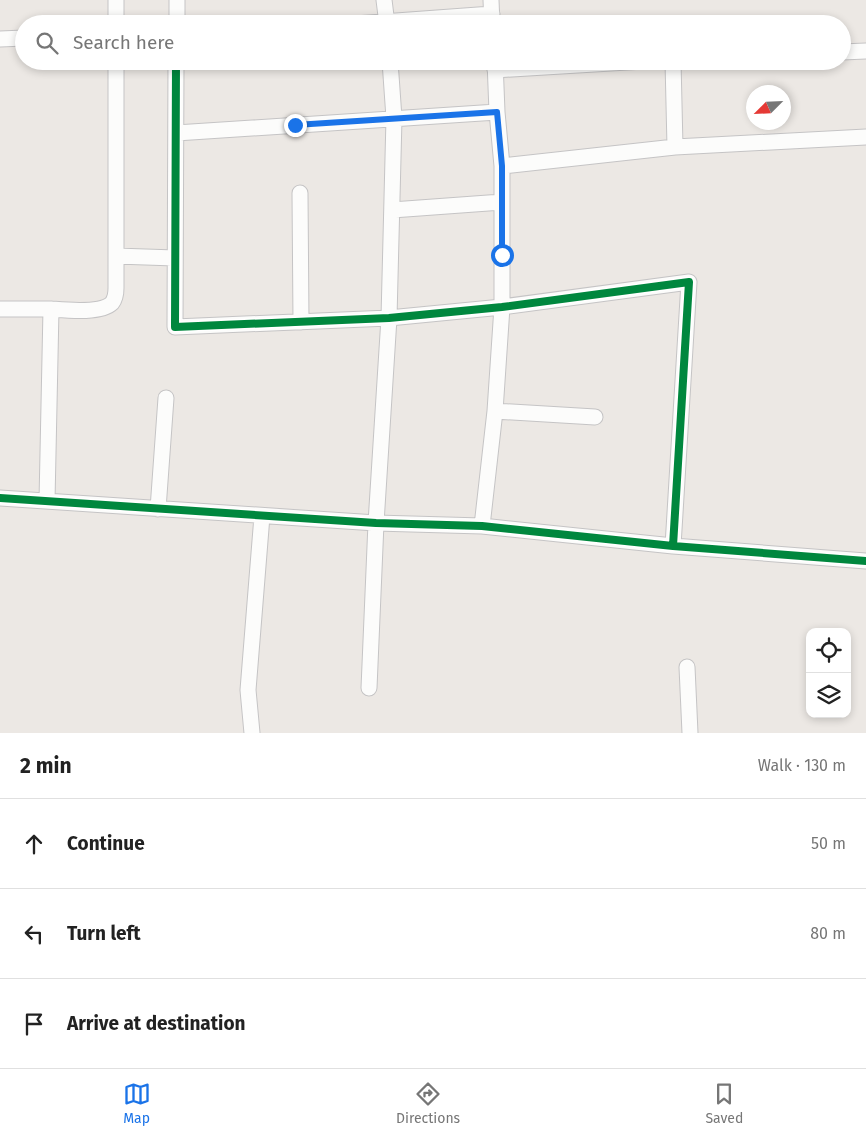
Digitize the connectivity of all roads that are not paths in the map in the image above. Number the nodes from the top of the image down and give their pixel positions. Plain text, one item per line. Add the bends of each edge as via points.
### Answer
1 (116, 0) edge
2 (177, 0) edge
3 (384, 0) edge
4 (491, 13) edge
5 (116, 15) edge
6 (176, 15) edge
7 (386, 15) edge
8 (468, 15) edge
9 (15, 38) edge
10 (0, 39) edge
11 (866, 51) edge
12 (851, 52) edge
13 (116, 70) edge
14 (176, 70) edge
15 (391, 70) edge
16 (495, 70) edge
17 (673, 70) edge
18 (497, 112) junction
19 (394, 118) junction
20 (176, 133) junction
21 (866, 137) edge
22 (675, 147) junction
23 (502, 166) junction
24 (300, 193) dead end
25 (502, 202) junction
26 (392, 210) junction
27 (116, 256) junction
28 (175, 258) junction
29 (502, 307) junction
30 (0, 309) edge
31 (51, 309) junction
32 (389, 318) junction
33 (301, 322) junction
34 (166, 398) dead end
35 (495, 410) junction
36 (595, 418) dead end
37 (0, 498) edge
38 (47, 501) junction
39 (158, 508) junction
40 (262, 516) junction
41 (376, 523) junction
42 (482, 526) junction
43 (673, 546) junction
44 (866, 561) edge
45 (686, 667) dead end
46 (369, 688) dead end
47 (252, 733) edge
48 (690, 733) edge

1 - 5 street
2 - 6 street
3 - 7 street
4 - 8 street
9 - 10 street
11 - 12 street
13 - 27 street
14 - 20 street
15 - 19 street
16 - 18 street
17 - 22 street
18 - 19 street
18 - 23 street
19 - 20 street
19 - 26 street
20 - 28 street
21 - 22 street
22 - 23 street
23 - 25 street
24 - 33 street
25 - 26 street
25 - 29 street
26 - 32 street
27 - 28 street
27 - 31 street via 116,288 112,303 77,311
28 - 33 street via 175,327
29 - 32 street
29 - 35 street
29 - 43 street via 689,282
30 - 31 street
31 - 38 street
32 - 33 street
32 - 41 street
34 - 39 street
35 - 36 street
35 - 42 street
37 - 38 street
38 - 39 street
39 - 40 street
40 - 41 street
40 - 47 street via 248,690
41 - 42 street
41 - 46 street
42 - 43 street
43 - 44 street
45 - 48 street

